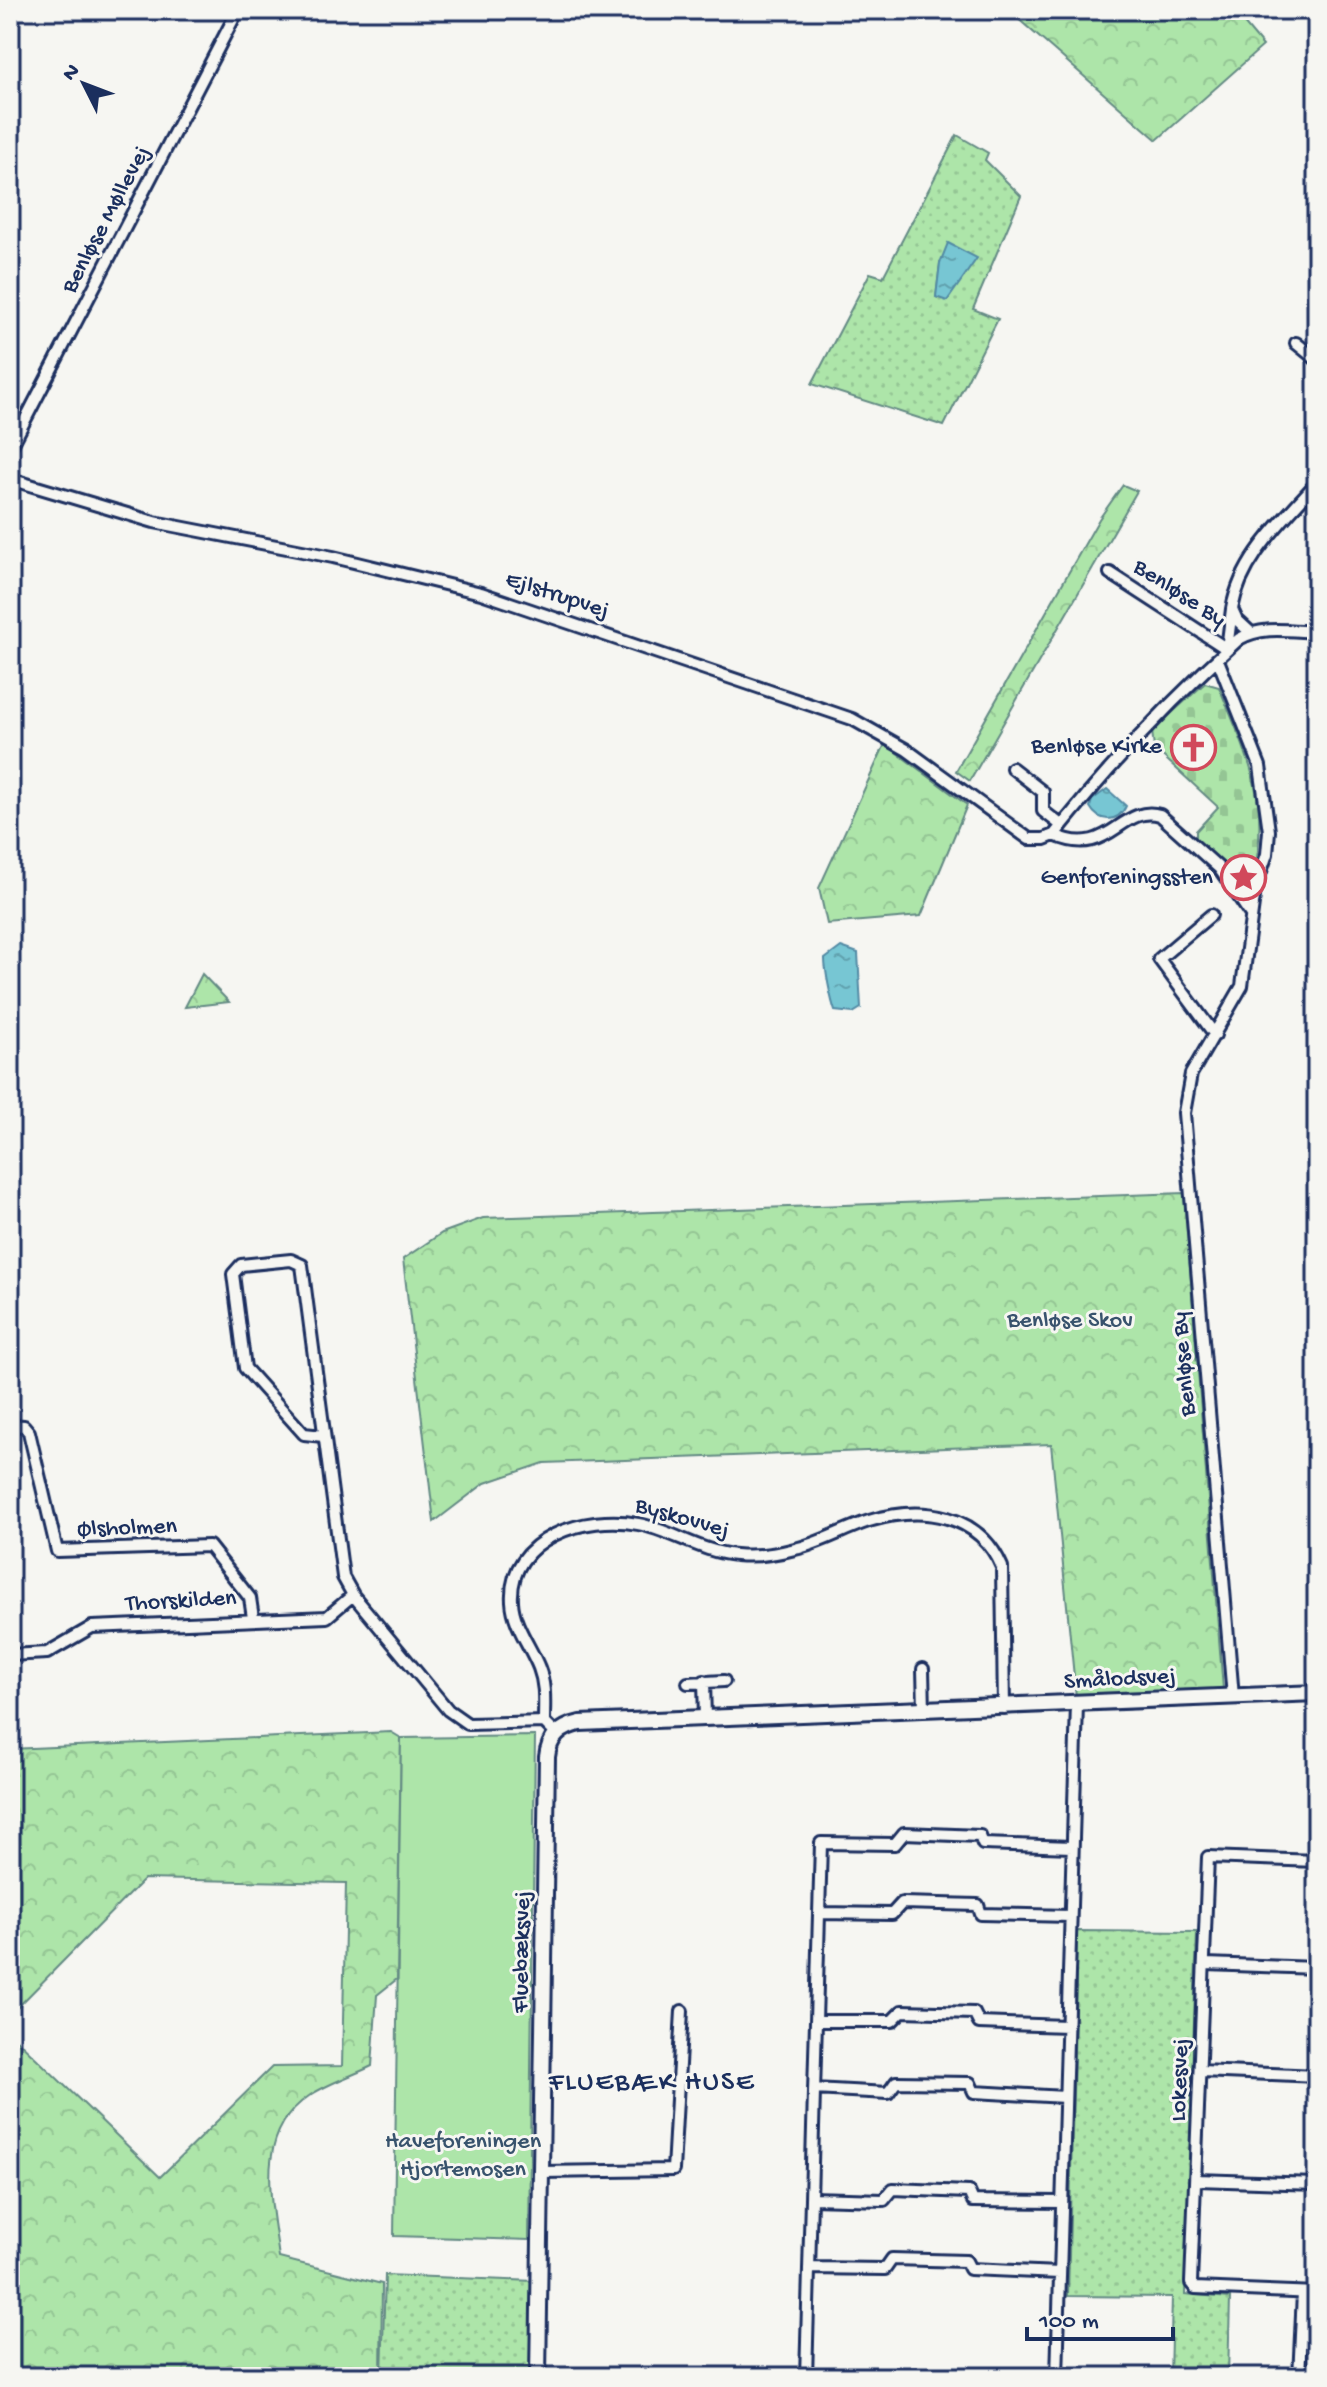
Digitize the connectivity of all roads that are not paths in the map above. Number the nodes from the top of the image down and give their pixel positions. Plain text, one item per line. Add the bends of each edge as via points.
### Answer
1 (238, 10) edge
2 (1296, 343) dead end
3 (1317, 360) edge
4 (10, 449) edge
5 (10, 479) edge
6 (1317, 482) edge
7 (1110, 573) dead end
8 (1232, 609) junction
9 (1250, 632) junction
10 (1317, 632) edge
11 (1227, 649) junction
12 (1218, 660) junction
13 (1012, 768) dead end
14 (1061, 825) junction
15 (1054, 835) junction
16 (1255, 889) junction
17 (1239, 893) junction
18 (1211, 915) dead end
19 (1252, 916) junction
20 (1215, 1035) junction
21 (10, 1425) edge
22 (323, 1436) junction
23 (353, 1595) junction
24 (253, 1618) junction
25 (10, 1655) edge
26 (923, 1669) dead end
27 (704, 1681) junction
28 (724, 1681) dead end
29 (688, 1683) dead end
30 (1317, 1693) edge
31 (1233, 1697) junction
32 (1077, 1704) junction
33 (1004, 1708) junction
34 (924, 1710) junction
35 (705, 1719) junction
36 (544, 1722) junction
37 (556, 1734) junction
38 (1072, 1847) junction
39 (1317, 1861) edge
40 (819, 1913) junction
41 (1070, 1916) junction
42 (1206, 1964) junction
43 (1317, 1968) edge
44 (682, 2011) dead end
45 (816, 2021) junction
46 (1067, 2026) junction
47 (1201, 2071) junction
48 (1317, 2076) edge
49 (814, 2089) junction
50 (1065, 2097) junction
51 (542, 2172) junction
52 (1197, 2180) junction
53 (1317, 2184) edge
54 (811, 2198) junction
55 (1062, 2202) junction
56 (809, 2268) junction
57 (1060, 2273) junction
58 (1303, 2293) junction
59 (1317, 2293) edge
60 (538, 2377) edge
61 (806, 2377) edge
62 (1057, 2377) edge
63 (1299, 2377) edge

1 - 4 street, Benløse Møllevej
2 - 3 street
5 - 15 street, Ejlstrupvej via 154,522 333,557 540,610 852,719 907,750 1029,839
6 - 8 street, Benløse By via 1251,560
7 - 11 street, Benløse By
8 - 9 street, Benløse By
8 - 11 street, Benløse By
9 - 10 street
9 - 11 street, Benløse By
11 - 12 street, Benløse By
12 - 14 street, Benløse By via 1115,761
12 - 16 street, Benløse By via 1266,792 1267,854
13 - 14 street via 1043,792 1043,811
14 - 15 street, Benløse By
15 - 17 street via 1088,843 1137,816 1160,815
16 - 17 street
16 - 19 street, Benløse By
17 - 19 street
18 - 20 street via 1159,959
19 - 20 street, Benløse By via 1242,986
20 - 31 street, Benløse By via 1191,1074 1184,1113
21 - 24 street, Ølsholmen via 29,1432 57,1551 209,1546 250,1598
22 - 22 street via 302,1265 291,1260 241,1265 233,1274 245,1368 304,1434
22 - 23 street via 343,1577
23 - 24 street, Thorskilden via 327,1617
23 - 36 street via 448,1710 464,1721
24 - 25 street, Thorskilden via 92,1627 47,1653
26 - 34 street
27 - 28 street
27 - 29 street
27 - 35 street
30 - 31 street, Smålodsvej
31 - 32 street, Smålodsvej
32 - 33 street, Smålodsvej
32 - 38 street
33 - 34 street, Smålodsvej
33 - 36 street, Byskovvej via 1002,1567 994,1549 968,1524 945,1516 897,1515 801,1548 736,1555 703,1549 650,1527 612,1522 559,1532 529,1552 518,1569 512,1602 540,1670
34 - 35 street, Smålodsvej
35 - 37 street, Smålodsvej via 580,1723
36 - 37 street
37 - 51 street, Fluebæksvej via 547,1757
38 - 40 street via 983,1844 980,1836 904,1833 895,1844 821,1843
38 - 41 street
39 - 42 street, Lokesvej via 1208,1857
40 - 41 street via 892,1914 902,1903 978,1905 981,1914
40 - 45 street
41 - 46 street
42 - 43 street
42 - 47 street, Lokesvej
44 - 51 street via 673,2170
45 - 46 street via 892,2021 902,2011 974,2013 979,2023
45 - 49 street
46 - 50 street
47 - 48 street
47 - 52 street, Lokesvej
49 - 50 street via 888,2093 896,2082 970,2083 974,2092
49 - 54 street
50 - 55 street
51 - 60 street, Fluebæksvej
52 - 53 street
52 - 58 street, Lokesvej via 1192,2287
54 - 55 street via 884,2200 893,2189 969,2192 973,2201
54 - 56 street
55 - 57 street
56 - 57 street via 885,2269 892,2259 966,2261 970,2269
56 - 61 street
57 - 62 street
58 - 59 street, Lokesvej
58 - 63 street

